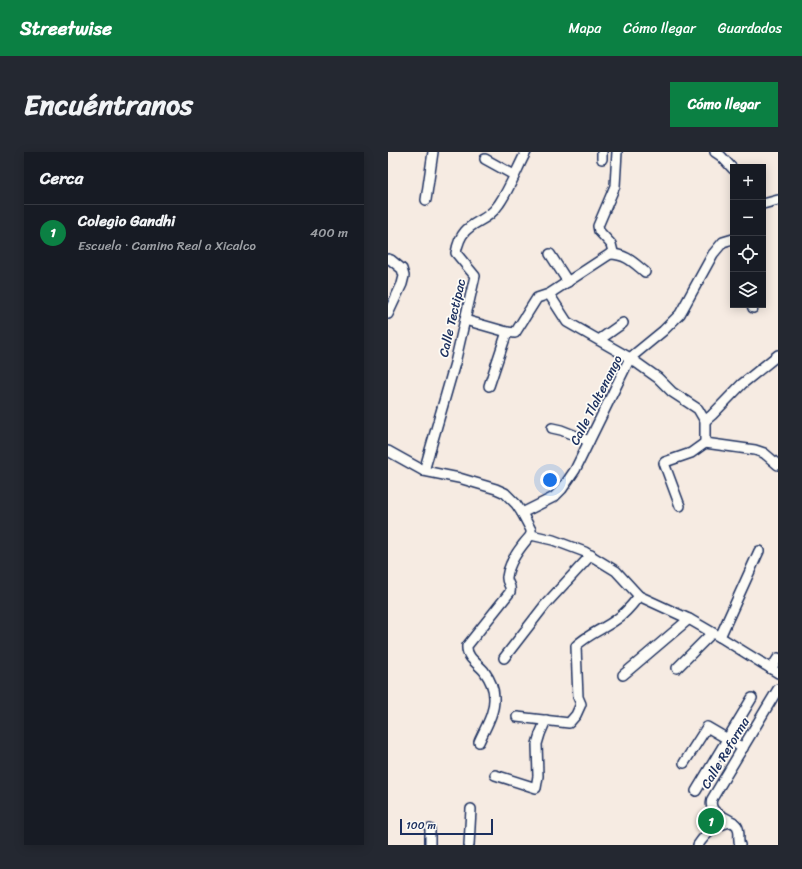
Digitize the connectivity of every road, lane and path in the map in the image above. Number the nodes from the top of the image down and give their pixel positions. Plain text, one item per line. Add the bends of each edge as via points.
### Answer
1 (433, 152) edge
2 (526, 152) edge
3 (617, 152) edge
4 (715, 152) edge
5 (485, 159) dead end
6 (730, 166) edge
7 (514, 175) junction
8 (426, 200) dead end
9 (778, 200) edge
10 (766, 203) edge
11 (730, 241) edge
12 (612, 253) junction
13 (550, 254) dead end
14 (388, 260) edge
15 (645, 272) dead end
16 (568, 282) junction
17 (549, 294) junction
18 (388, 314) edge
19 (465, 320) junction
20 (623, 323) dead end
21 (507, 332) junction
22 (599, 340) junction
23 (778, 354) edge
24 (630, 358) junction
25 (489, 386) dead end
26 (705, 421) junction
27 (552, 428) dead end
28 (589, 441) junction
29 (705, 443) junction
30 (388, 451) edge
31 (778, 465) edge
32 (424, 471) junction
33 (680, 506) dead end
34 (522, 513) junction
35 (531, 535) junction
36 (759, 551) dead end
37 (591, 555) junction
38 (639, 596) junction
39 (689, 619) junction
40 (712, 633) junction
41 (720, 637) junction
42 (504, 658) dead end
43 (778, 658) edge
44 (677, 668) dead end
45 (775, 671) edge
46 (623, 675) dead end
47 (778, 689) edge
48 (752, 698) dead end
49 (517, 717) dead end
50 (546, 720) junction
51 (728, 739) junction
52 (479, 742) dead end
53 (743, 748) junction
54 (684, 763) dead end
55 (495, 775) dead end
56 (696, 791) dead end
57 (471, 809) dead end
58 (733, 822) junction
59 (430, 829) dead end
60 (430, 845) edge
61 (469, 845) edge
62 (698, 845) edge
63 (740, 845) edge

1 - 8 street
2 - 7 street, Calle Tectipac
3 - 12 street via 615,186 598,226 599,231 611,244
4 - 6 street
5 - 7 street
7 - 19 street, Calle Tectipac via 498,206 467,228 457,245 456,253 476,276
9 - 10 street
11 - 24 street, Calle Tlaltenango via 723,242 713,254 680,314
12 - 15 street via 631,260
12 - 16 street
13 - 16 street
14 - 18 street via 402,269 404,276
16 - 17 street
17 - 21 street via 537,298 515,333
17 - 22 street via 567,322
19 - 21 street
19 - 32 street, Calle Tectipac
20 - 22 street
21 - 25 street
22 - 24 street
23 - 26 street via 742,384
24 - 26 street via 698,409
24 - 28 street, Calle Tlaltenango
26 - 29 street
27 - 28 street
28 - 34 street, Calle Tlaltenango via 575,470 562,489 554,497
29 - 31 street via 755,450 764,453
29 - 33 street via 691,453 664,463
30 - 32 street
32 - 34 street via 496,489 505,493
34 - 35 street
35 - 37 street via 573,546
35 - 52 street via 510,568 507,577 511,586 510,592 467,646 468,654 487,676 494,694 489,719
36 - 41 street
37 - 38 street via 616,571
37 - 42 street via 545,606
38 - 39 street
38 - 50 street via 616,620 576,646 580,704 576,715 569,723
39 - 40 street
39 - 46 street
40 - 41 street
40 - 44 street
41 - 45 street
43 - 45 street
47 - 53 street, Calle Reforma
48 - 51 street
49 - 50 street
50 - 55 street via 537,744 536,788
51 - 53 street
51 - 54 street via 707,727
51 - 56 street
53 - 58 street, Calle Reforma via 711,804 712,809 721,817
57 - 61 street
58 - 62 street via 714,828
58 - 63 street via 738,828
59 - 60 street

